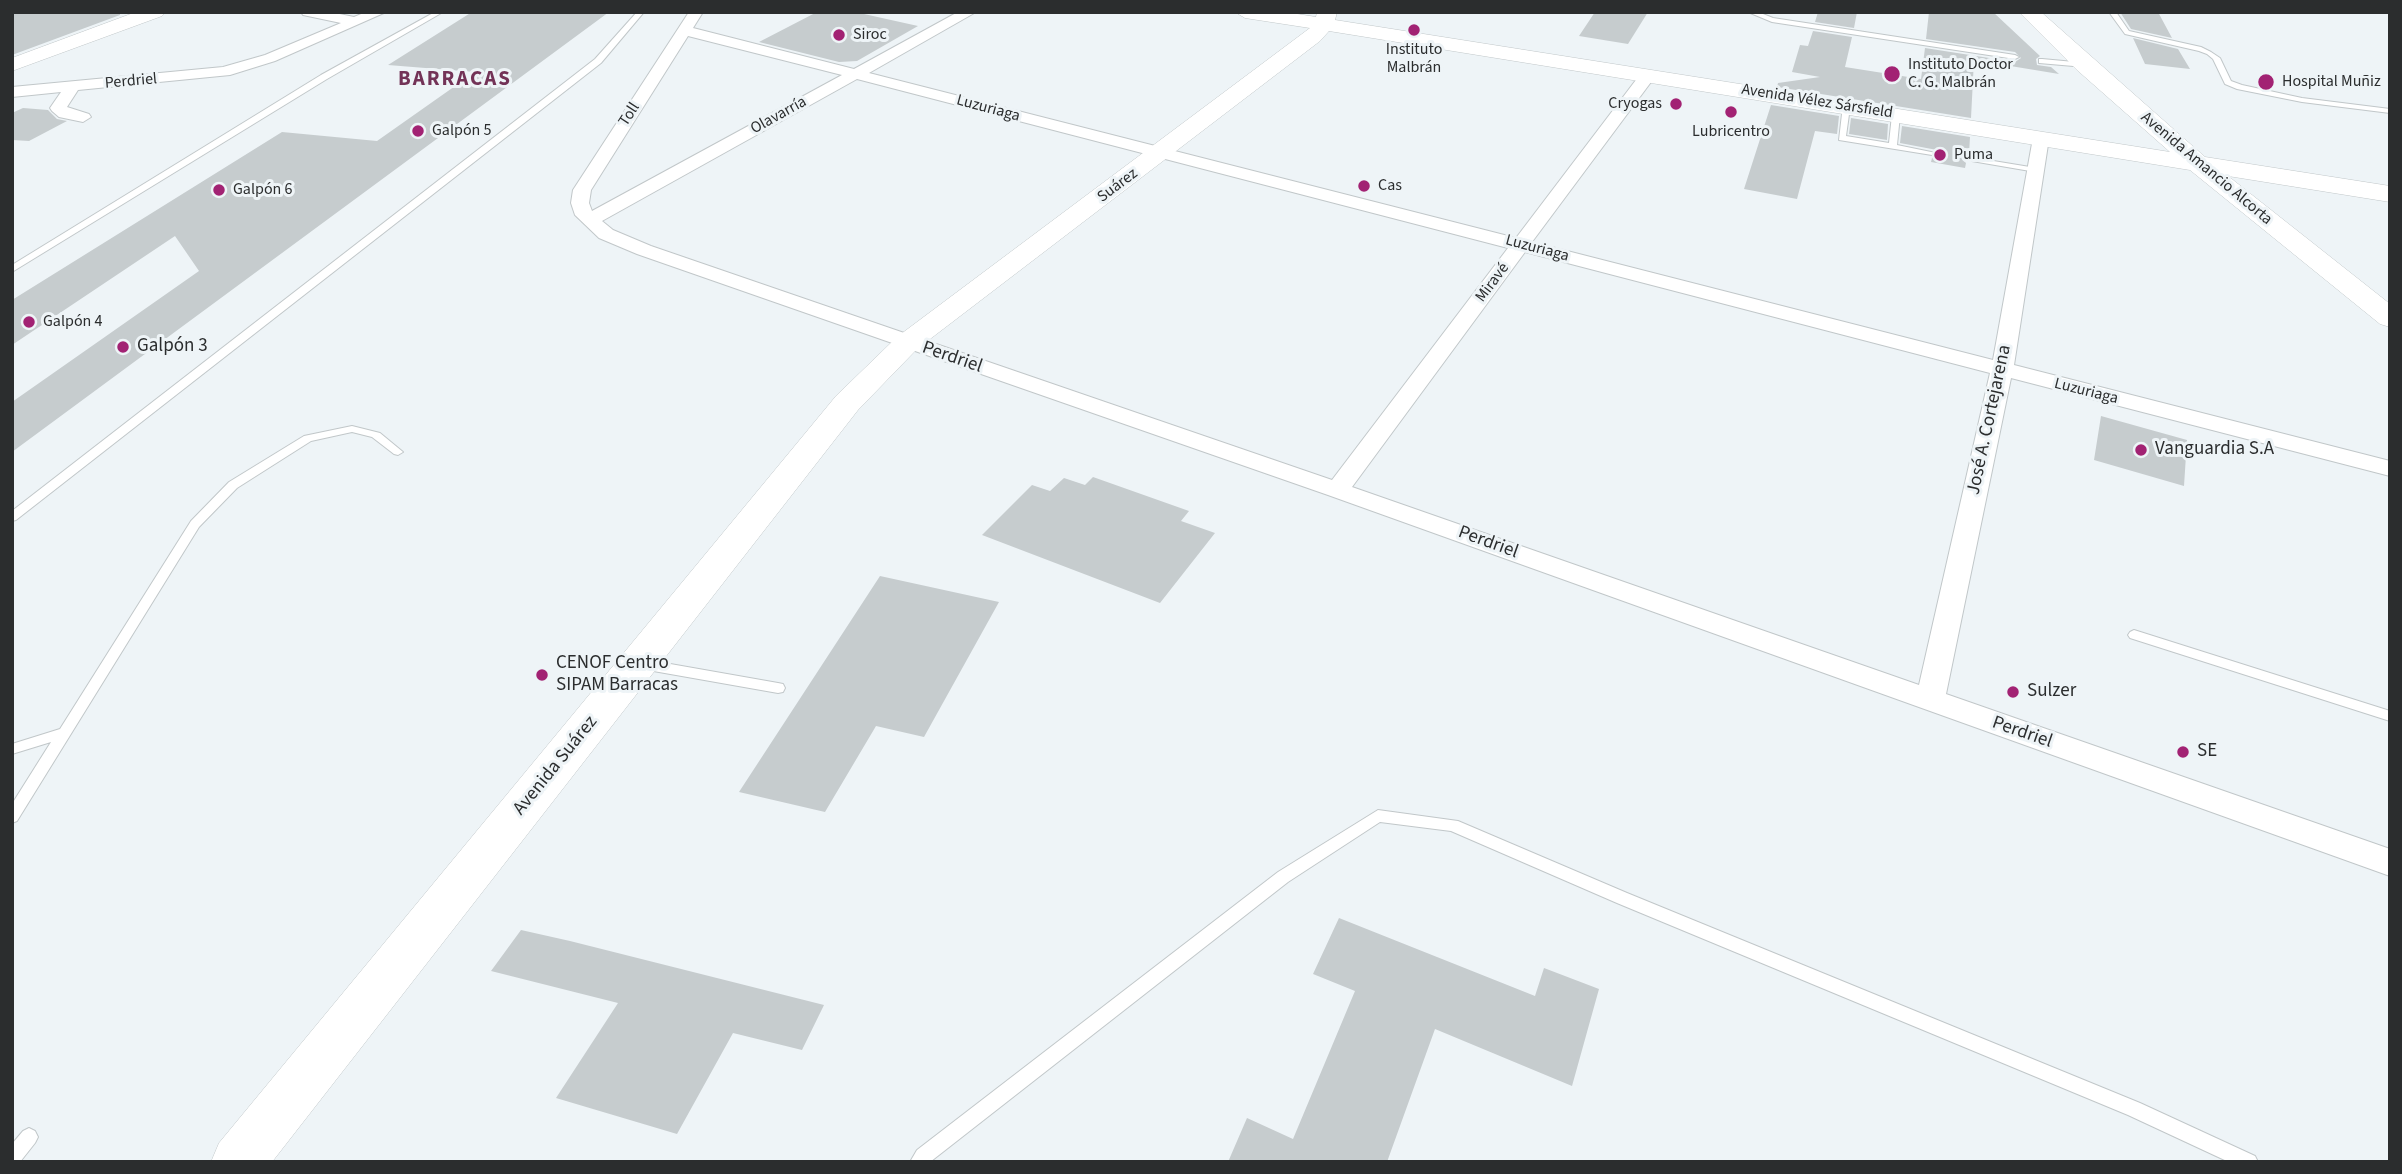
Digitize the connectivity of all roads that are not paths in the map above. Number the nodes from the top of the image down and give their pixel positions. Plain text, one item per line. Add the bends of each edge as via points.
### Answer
1 (155, 12) edge
2 (307, 12) edge
3 (379, 12) edge
4 (440, 12) edge
5 (640, 12) edge
6 (696, 12) edge
7 (970, 12) edge
8 (1245, 12) edge
9 (1751, 12) edge
10 (2029, 12) edge
11 (2112, 12) edge
12 (1325, 19) edge
13 (1352, 21) edge
14 (356, 22) junction
15 (684, 30) junction
16 (2015, 57) dead end
17 (2042, 61) dead end
18 (12, 65) edge
19 (2085, 65) junction
20 (855, 74) junction
21 (1648, 75) junction
22 (73, 87) junction
23 (12, 92) edge
24 (1846, 107) junction
25 (2390, 111) edge
26 (1896, 115) junction
27 (83, 117) dead end
28 (2041, 138) junction
29 (1893, 146) junction
30 (1932, 153) dead end
31 (1161, 154) junction
32 (1966, 158) dead end
33 (2197, 163) junction
34 (2036, 170) junction
35 (2390, 194) edge
36 (589, 220) junction
37 (1522, 245) junction
38 (12, 269) edge
39 (2390, 318) edge
40 (907, 343) junction
41 (2002, 370) junction
42 (398, 452) dead end
43 (2390, 469) edge
44 (1338, 490) junction
45 (12, 517) edge
46 (2134, 635) dead end
47 (638, 663) junction
48 (778, 688) dead end
49 (1930, 700) junction
50 (2390, 716) edge
51 (65, 733) junction
52 (12, 749) edge
53 (12, 817) edge
54 (2390, 863) edge
55 (29, 1137) dead end
56 (12, 1158) edge
57 (238, 1162) edge
58 (919, 1162) edge
59 (2249, 1162) edge

1 - 18 main road
2 - 14 street
3 - 14 street, Perdriel
4 - 38 lane via 324,77
5 - 45 lane via 598,61
6 - 15 street, Toll
7 - 20 street, Olavarría
8 - 12 main road, Avenida Vélez Sársfield
9 - 16 lane via 1766,19
10 - 19 main road, Avenida Amancio Alcorta
11 - 25 lane via 2127,33 2202,48 2216,58 2228,82 2240,87
12 - 13 main road, Avenida Vélez Sársfield
12 - 31 main road, Suárez via 1313,37
13 - 21 main road, Avenida Vélez Sársfield
14 - 22 street, Perdriel via 249,66 211,75
15 - 20 street, Luzuriaga
15 - 36 street, Toll via 582,190 580,203
17 - 19 lane
19 - 33 main road, Avenida Amancio Alcorta
20 - 31 street, Luzuriaga
20 - 36 street, Olavarría
21 - 24 main road, Avenida Vélez Sársfield
21 - 37 street, Miravé
22 - 23 street, Perdriel
22 - 27 street via 58,108
24 - 26 main road, Avenida Vélez Sársfield
24 - 29 lane via 1842,138
26 - 28 main road, Avenida Vélez Sársfield
26 - 29 lane
28 - 33 main road, Avenida Vélez Sársfield
28 - 34 street, José A. Cortejarena
29 - 30 lane
31 - 37 street, Luzuriaga
31 - 40 main road, Suárez
32 - 34 lane
33 - 35 main road, Avenida Vélez Sársfield
33 - 39 main road, Avenida Amancio Alcorta
34 - 41 street, José A. Cortejarena
36 - 40 street, Perdriel via 644,250
37 - 41 street, Luzuriaga
37 - 44 street, Miravé
40 - 44 street, Perdriel
40 - 47 main road, Avenida Suárez via 847,403
41 - 43 street, Luzuriaga
41 - 49 street, José A. Cortejarena
42 - 51 lane via 376,435 352,429 308,438 233,485 194,524
44 - 49 street, Perdriel
46 - 50 lane
47 - 48 lane
47 - 57 main road, Avenida Suárez
49 - 54 street, Perdriel
51 - 52 lane
51 - 53 lane
55 - 56 lane
58 - 59 lane via 1283,877 1378,816 1452,825 2121,1104

